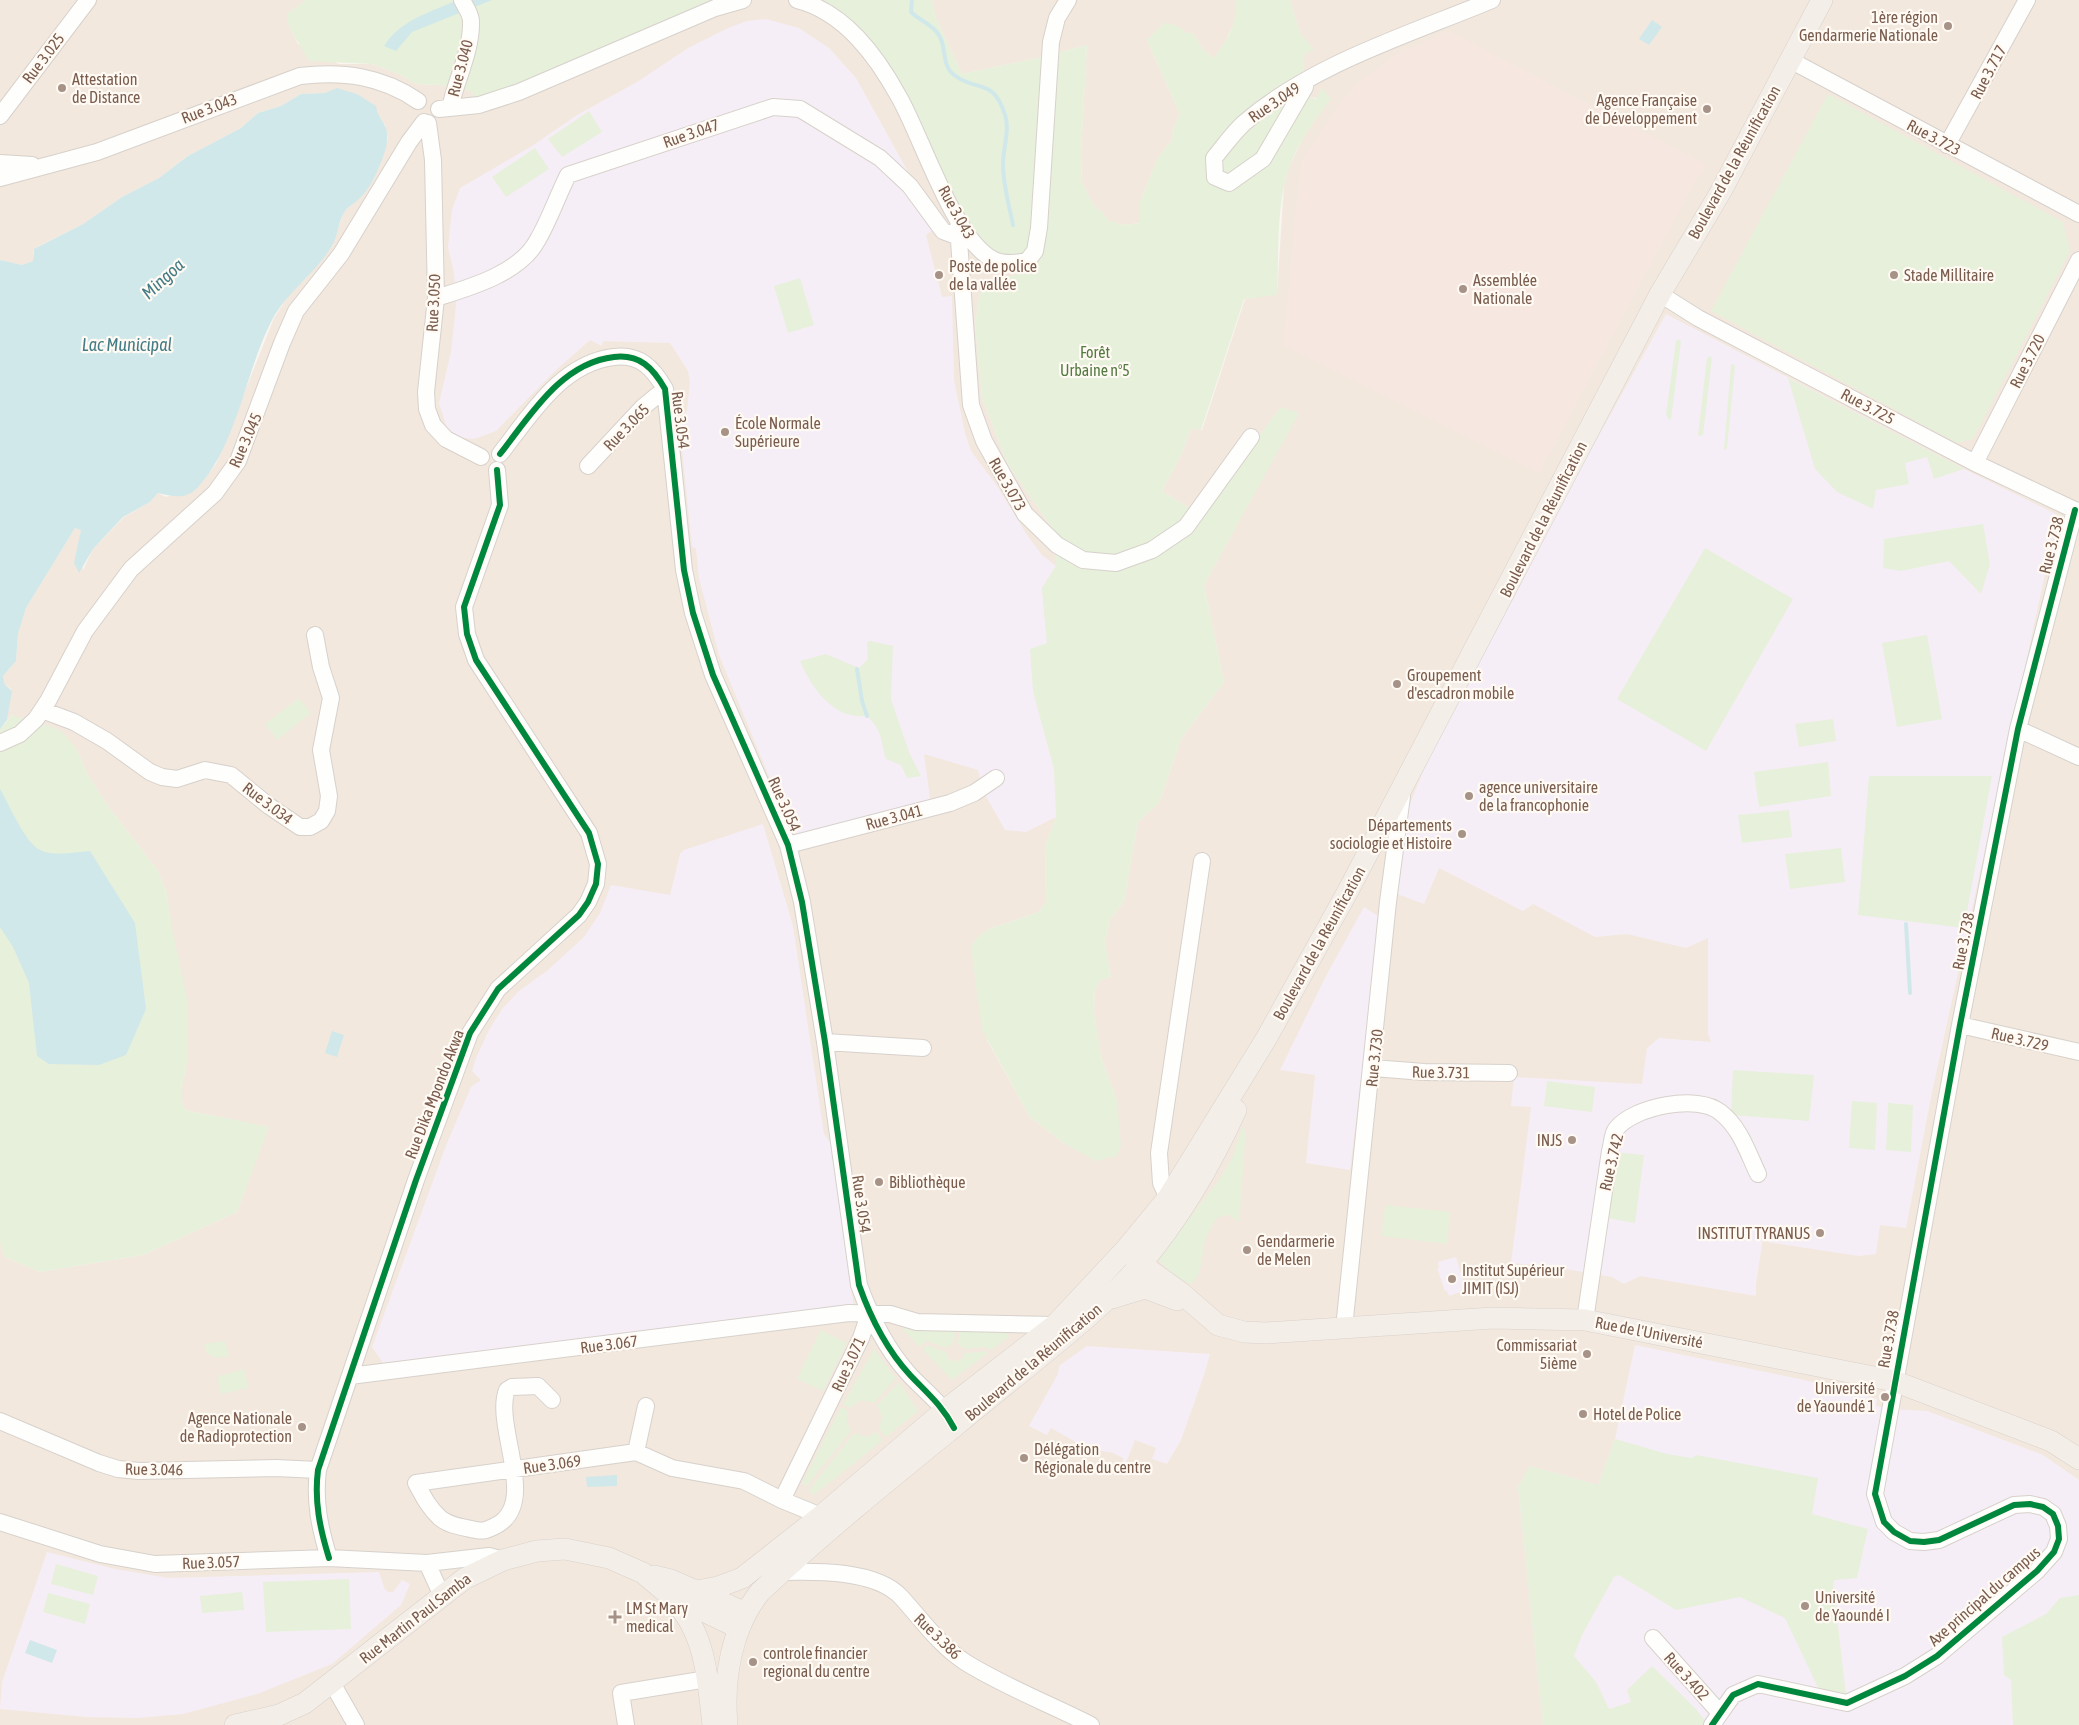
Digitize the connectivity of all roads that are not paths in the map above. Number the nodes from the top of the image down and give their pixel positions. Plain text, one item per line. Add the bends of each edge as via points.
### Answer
1 (88, 0) edge
2 (462, 0) edge
3 (744, 0) edge
4 (797, 0) edge
5 (1068, 0) edge
6 (1492, 0) edge
7 (1822, 0) edge
8 (2027, 0) edge
9 (1790, 60) junction
10 (1305, 87) dead end
11 (418, 101) junction
12 (444, 108) junction
13 (0, 116) edge
14 (426, 122) junction
15 (1947, 145) junction
16 (0, 163) edge
17 (46, 166) junction
18 (0, 178) edge
19 (2079, 214) edge
20 (958, 220) junction
21 (959, 237) junction
22 (2079, 260) edge
23 (1660, 294) junction
24 (436, 298) junction
25 (664, 389) junction
26 (1251, 437) dead end
27 (498, 462) junction
28 (1975, 463) junction
29 (588, 466) dead end
30 (2077, 511) edge
31 (315, 635) dead end
32 (42, 710) junction
33 (2018, 729) junction
34 (0, 743) edge
35 (2079, 757) edge
36 (996, 778) dead end
37 (1403, 788) junction
38 (788, 845) junction
39 (1202, 861) dead end
40 (1960, 1025) junction
41 (1266, 1039) junction
42 (825, 1042) junction
43 (923, 1048) dead end
44 (2079, 1052) edge
45 (1373, 1068) junction
46 (1509, 1073) dead end
47 (1758, 1174) dead end
48 (1168, 1198) junction
49 (1134, 1257) junction
50 (1106, 1301) junction
51 (869, 1314) junction
52 (1204, 1314) junction
53 (1585, 1320) junction
54 (1055, 1325) junction
55 (1344, 1328) junction
56 (350, 1376) junction
57 (1894, 1381) junction
58 (552, 1400) dead end
59 (646, 1406) dead end
60 (949, 1419) junction
61 (0, 1421) edge
62 (636, 1452) junction
63 (2079, 1459) edge
64 (318, 1470) junction
65 (513, 1470) junction
66 (782, 1500) junction
67 (821, 1516) junction
68 (0, 1522) edge
69 (329, 1558) junction
70 (503, 1560) junction
71 (427, 1563) junction
72 (781, 1572) junction
73 (643, 1573) junction
74 (742, 1578) junction
75 (696, 1591) junction
76 (668, 1594) junction
77 (442, 1596) junction
78 (721, 1611) junction
79 (741, 1625) junction
80 (1653, 1638) dead end
81 (707, 1677) junction
82 (332, 1683) junction
83 (1716, 1719) edge
84 (248, 1724) edge
85 (356, 1725) edge
86 (626, 1725) edge
87 (713, 1725) edge
88 (727, 1725) edge
89 (1091, 1725) edge

1 - 13 street, Rue 3.025
2 - 12 street, Rue 3.040 via 471,19 469,44
3 - 12 street via 715,8 519,92 479,105
4 - 20 street, Rue 3.043 via 837,19 879,64 900,98
5 - 20 street, Rue 3.043 via 1057,18 1051,42 1039,228 1032,256 1023,262 996,261 973,243
6 - 10 street, Rue 3.049 via 1328,69 1280,94 1243,124 1214,158 1215,177 1229,183 1263,159
7 - 9 main road, Boulevard de la Réunification
8 - 15 street, Rue 3.717
9 - 15 street, Rue 3.723
9 - 23 main road, Boulevard de la Réunification via 1720,193
11 - 12 street via 428,98
11 - 14 street via 416,116
11 - 17 street, Rue 3.043 via 374,78 328,73 300,76 97,152
12 - 14 street via 436,119
14 - 24 street, Rue 3.050 via 433,160
14 - 32 street, Rue 3.045 via 408,142 341,254 296,312 238,461 215,493 131,569 101,606
15 - 19 street, Rue 3.723
16 - 17 street
17 - 18 street, Rue 3.043
20 - 21 street, Rue 3.073
21 - 24 street, Rue 3.047 via 943,231 910,186 880,158 800,109 773,107 568,175 537,243 515,264 486,282
21 - 26 street, Rue 3.073 via 971,405 984,441 1025,514 1057,545 1084,560 1116,563 1152,550 1186,527
22 - 28 street, Rue 3.720
23 - 28 street, Rue 3.725 via 1698,318
23 - 37 main road, Boulevard de la Réunification
24 - 27 street, Rue 3.050 via 426,392 427,409 433,425 446,439 481,457 487,451 496,451
25 - 27 street, Rue 3.054 via 644,362 624,356 600,359 572,372 545,397
25 - 29 street, Rue 3.065
25 - 38 street, Rue 3.054 via 684,570 693,613 713,675
27 - 56 street, Rue Dika Mpondo Akwa via 500,504 464,607 467,634 476,660 589,833 598,864 596,884 579,916 498,989 470,1033
28 - 30 street, Rue 3.725
30 - 33 street, Rue 3.738
31 - 32 street, Rue 3.034 via 331,698 321,750 329,796 328,811 321,821 310,827 300,827 269,806 232,774 206,770 177,779 162,778 90,731
32 - 34 street, Rue 3.045 via 20,734
33 - 35 street
33 - 40 street, Rue 3.738
36 - 38 street, Rue 3.041 via 974,793 950,803
37 - 41 main road, Boulevard de la Réunification
37 - 45 street, Rue 3.730 via 1388,902
38 - 42 street, Rue 3.054 via 809,934
39 - 48 street via 1159,1153 1161,1183
40 - 44 street, Rue 3.729
40 - 57 street, Rue 3.738
41 - 48 main road, Boulevard de la Réunification
41 - 49 main road, Boulevard de la Réunification via 1235,1112 1199,1182 1169,1228
42 - 43 street
42 - 51 street, Rue 3.054 via 859,1286
45 - 46 street, Rue 3.731
45 - 55 street, Rue 3.730
47 - 53 street, Rue 3.742 via 1739,1134 1718,1110 1687,1103 1653,1107 1630,1116 1615,1130 1610,1151
48 - 49 main road, Boulevard de la Réunification
49 - 50 main road, Boulevard de la Réunification
49 - 52 main road, Rue de l'Université
49 - 54 main road, Boulevard de la Réunification
50 - 52 main road, Rue de l'Université via 1144,1288
50 - 60 main road, Boulevard de la Réunification
51 - 54 street via 890,1314 917,1322
51 - 56 street, Rue 3.067 via 849,1313
51 - 60 street, Rue 3.054 via 904,1368
51 - 66 street, Rue 3.071 via 861,1338
52 - 55 main road, Rue de l'Université via 1218,1325 1244,1332
53 - 55 main road, Rue de l'Université via 1493,1318
53 - 57 main road, Rue de l'Université
54 - 60 main road, Boulevard de la Réunification
56 - 64 street, Rue Dika Mpondo Akwa
57 - 63 main road, Rue de l'Université via 2050,1441
57 - 83 street, Axe principal du campus via 1875,1494 1884,1522 1894,1532 1910,1540 1924,1542 1939,1540 2014,1505 2030,1504 2053,1514 2060,1539 2054,1552 2037,1572 1937,1656 1904,1676 1847,1703 1758,1684 1733,1695
58 - 65 street via 538,1386 507,1390 506,1419
59 - 62 street
60 - 67 main road, Boulevard de la Réunification
60 - 72 main road, Boulevard de la Réunification
61 - 64 street, Rue 3.046 via 118,1469
62 - 65 street, Rue 3.069
62 - 66 street via 672,1468 744,1481
64 - 69 street, Rue Dika Mpondo Akwa via 320,1527
65 - 65 street, Rue 3.069 via 416,1483 429,1507 447,1524 483,1532 507,1516 516,1489
66 - 67 street
67 - 74 main road, Boulevard de la Réunification
68 - 69 street, Rue 3.057 via 100,1554 140,1562
69 - 71 street, Rue 3.057
70 - 71 street, Rue 3.057 via 489,1556
70 - 73 main road, Rue Martin Paul Samba via 537,1551 565,1549 608,1558
70 - 77 main road, Rue Martin Paul Samba via 464,1579
71 - 77 street
72 - 79 main road, Boulevard de la Réunification via 760,1592
72 - 89 street, Rue 3.386 via 832,1573 884,1585 900,1596 928,1630 966,1662
73 - 75 main road
73 - 76 main road, Rue Martin Paul Samba
74 - 75 main road via 718,1588
74 - 78 main road
75 - 78 main road
76 - 78 main road, Rue Martin Paul Samba
76 - 81 main road via 686,1613 694,1629
77 - 82 main road, Rue Martin Paul Samba
78 - 79 main road, Rue Martin Paul Samba
78 - 81 main road via 711,1636
79 - 88 main road via 729,1671 725,1706
80 - 83 street, Rue 3.402
81 - 86 street via 621,1693
81 - 87 main road
82 - 84 main road, Rue Martin Paul Samba via 305,1703 279,1716
82 - 85 street

